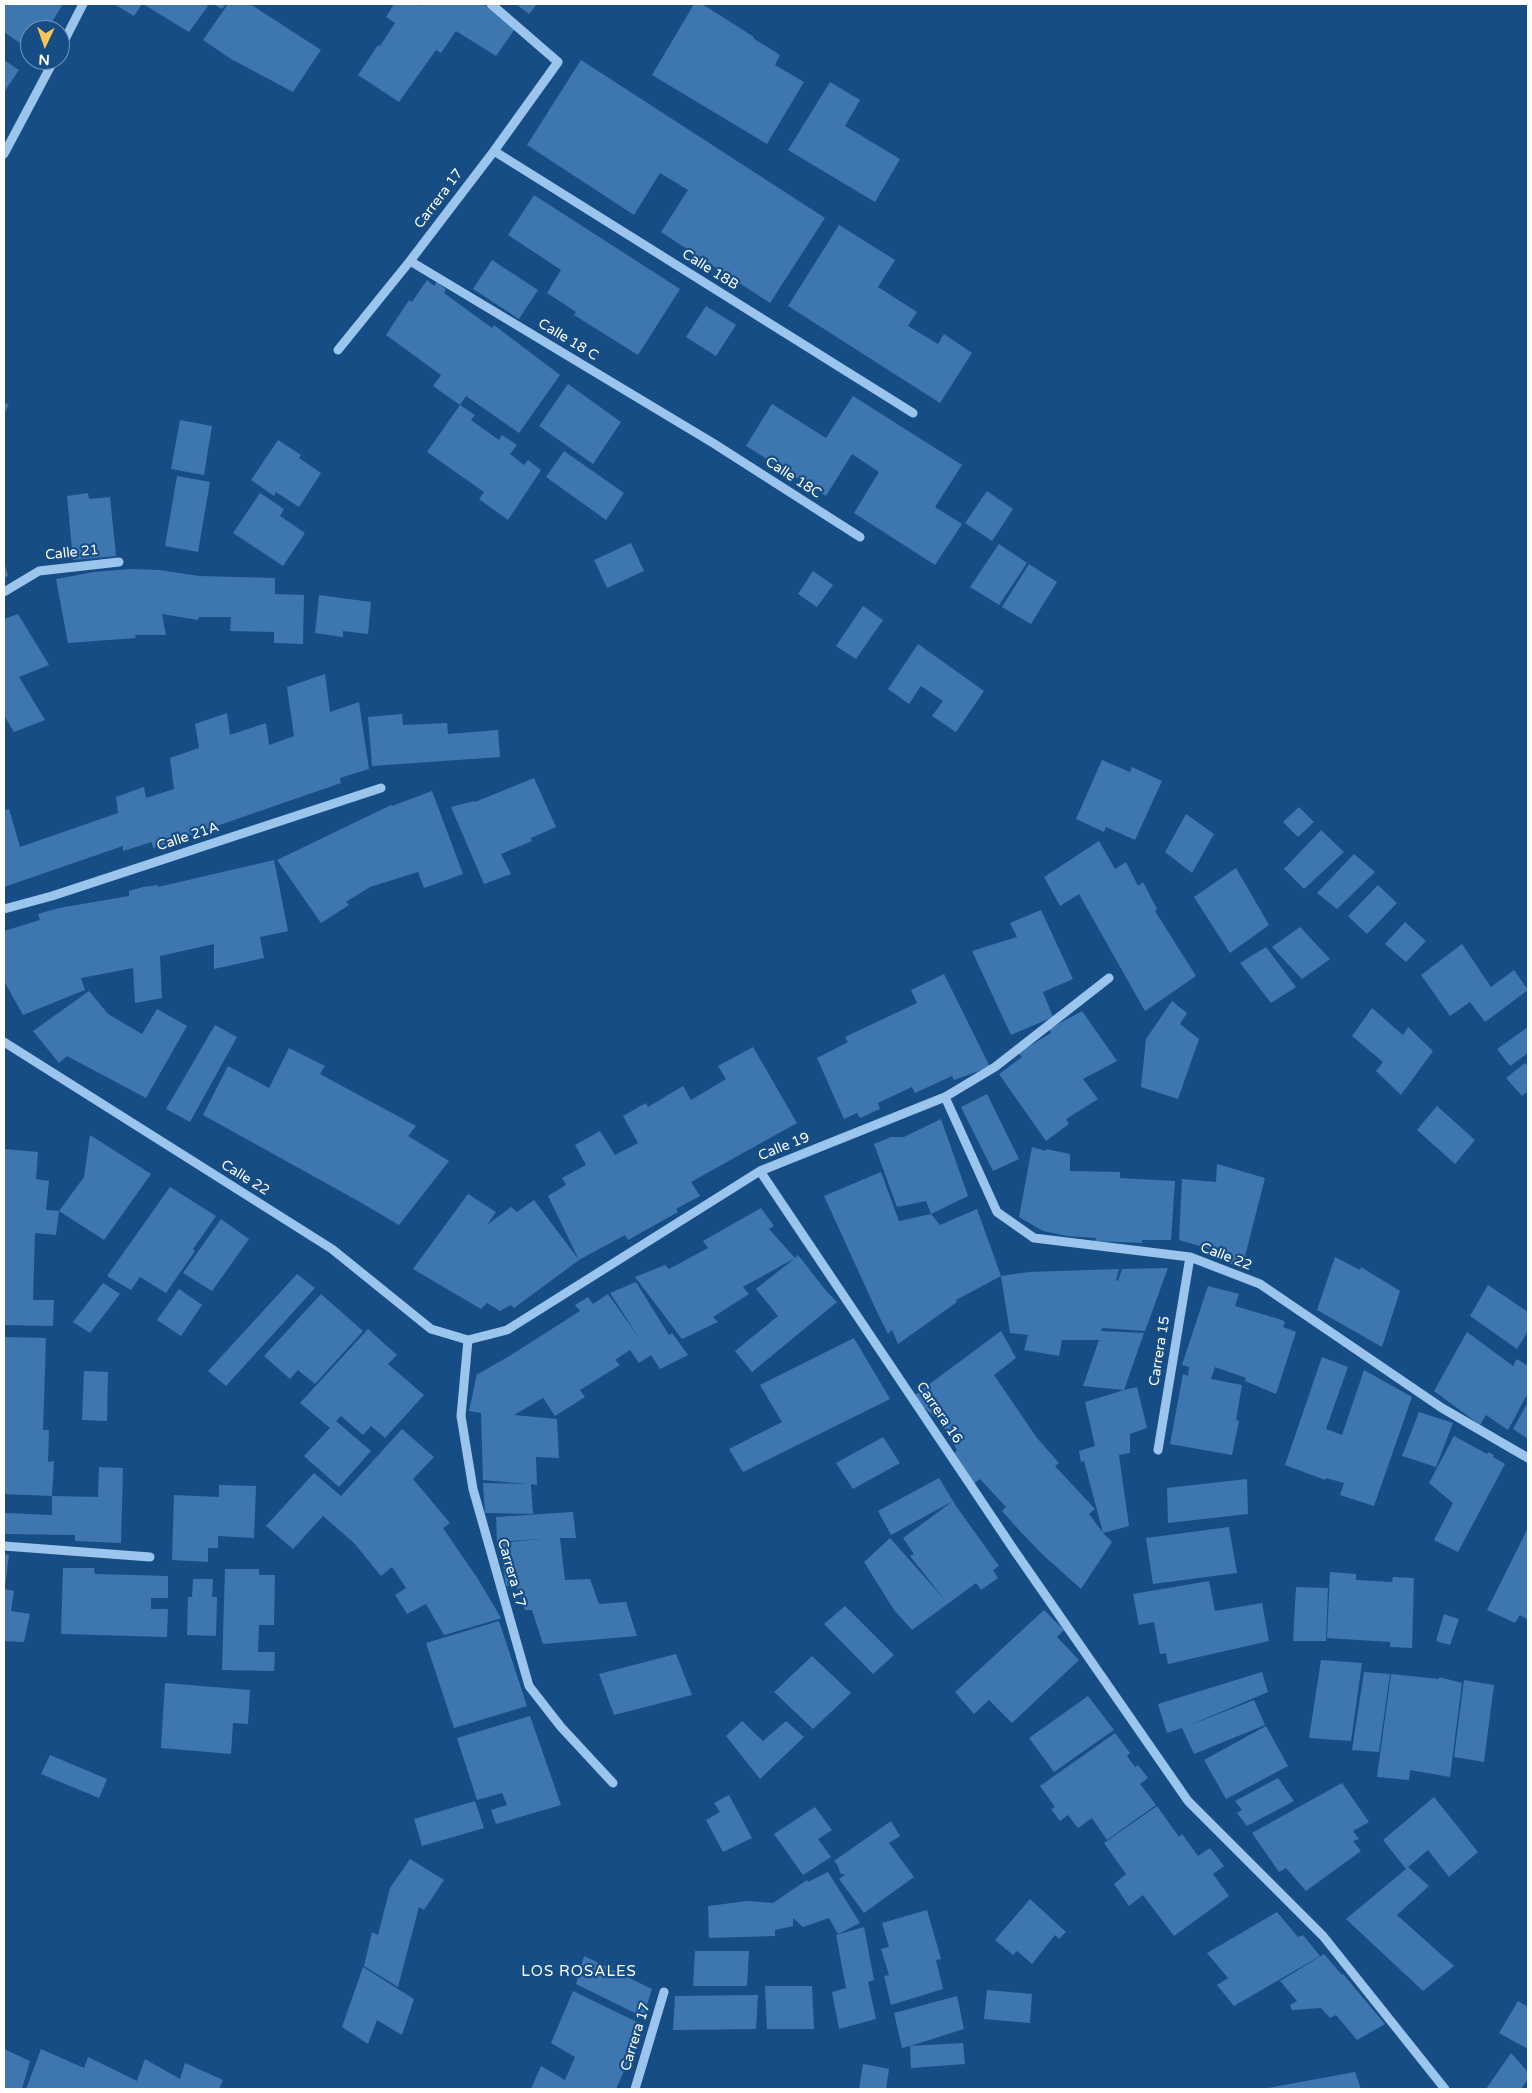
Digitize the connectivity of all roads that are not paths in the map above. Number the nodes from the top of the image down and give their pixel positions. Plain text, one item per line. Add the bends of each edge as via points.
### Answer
1 (83, 4) edge
2 (491, 4) edge
3 (70, 29) edge
4 (49, 70) edge
5 (494, 151) junction
6 (4, 154) edge
7 (410, 261) junction
8 (338, 350) dead end
9 (912, 413) dead end
10 (712, 443) joint
11 (860, 537) dead end
12 (119, 562) dead end
13 (4, 592) edge
14 (381, 788) dead end
15 (4, 909) edge
16 (1109, 978) dead end
17 (4, 1042) edge
18 (945, 1097) junction
19 (760, 1172) junction
20 (1190, 1257) junction
21 (468, 1340) junction
22 (1158, 1450) dead end
23 (1528, 1458) edge
24 (4, 1546) edge
25 (150, 1557) dead end
26 (613, 1783) dead end
27 (664, 1992) dead end
28 (635, 2089) edge
29 (1445, 2089) edge

1 - 3 street
2 - 5 street, Carrera 17 via 558,62
4 - 6 street
5 - 7 street, Carrera 17
5 - 9 street, Calle 18B
7 - 8 street, Carrera 17
7 - 10 street, Calle 18 C
10 - 11 street, Calle 18C
12 - 13 street, Calle 21 via 39,571
14 - 15 street, Calle 21A
16 - 18 street, Calle 19 via 995,1067
17 - 21 street, Calle 22 via 332,1249 431,1329
18 - 19 street, Calle 19
18 - 20 street, Calle 22 via 997,1212 1034,1238
19 - 21 street, Calle 19 via 507,1330
19 - 29 street, Carrera 16 via 1014,1550 1188,1801 1322,1936
20 - 22 street, Carrera 15
20 - 23 street, Calle 22 via 1260,1284 1442,1408
21 - 26 street, Carrera 17 via 461,1416 473,1489 529,1686 561,1727
24 - 25 street
27 - 28 street, Carrera 17

